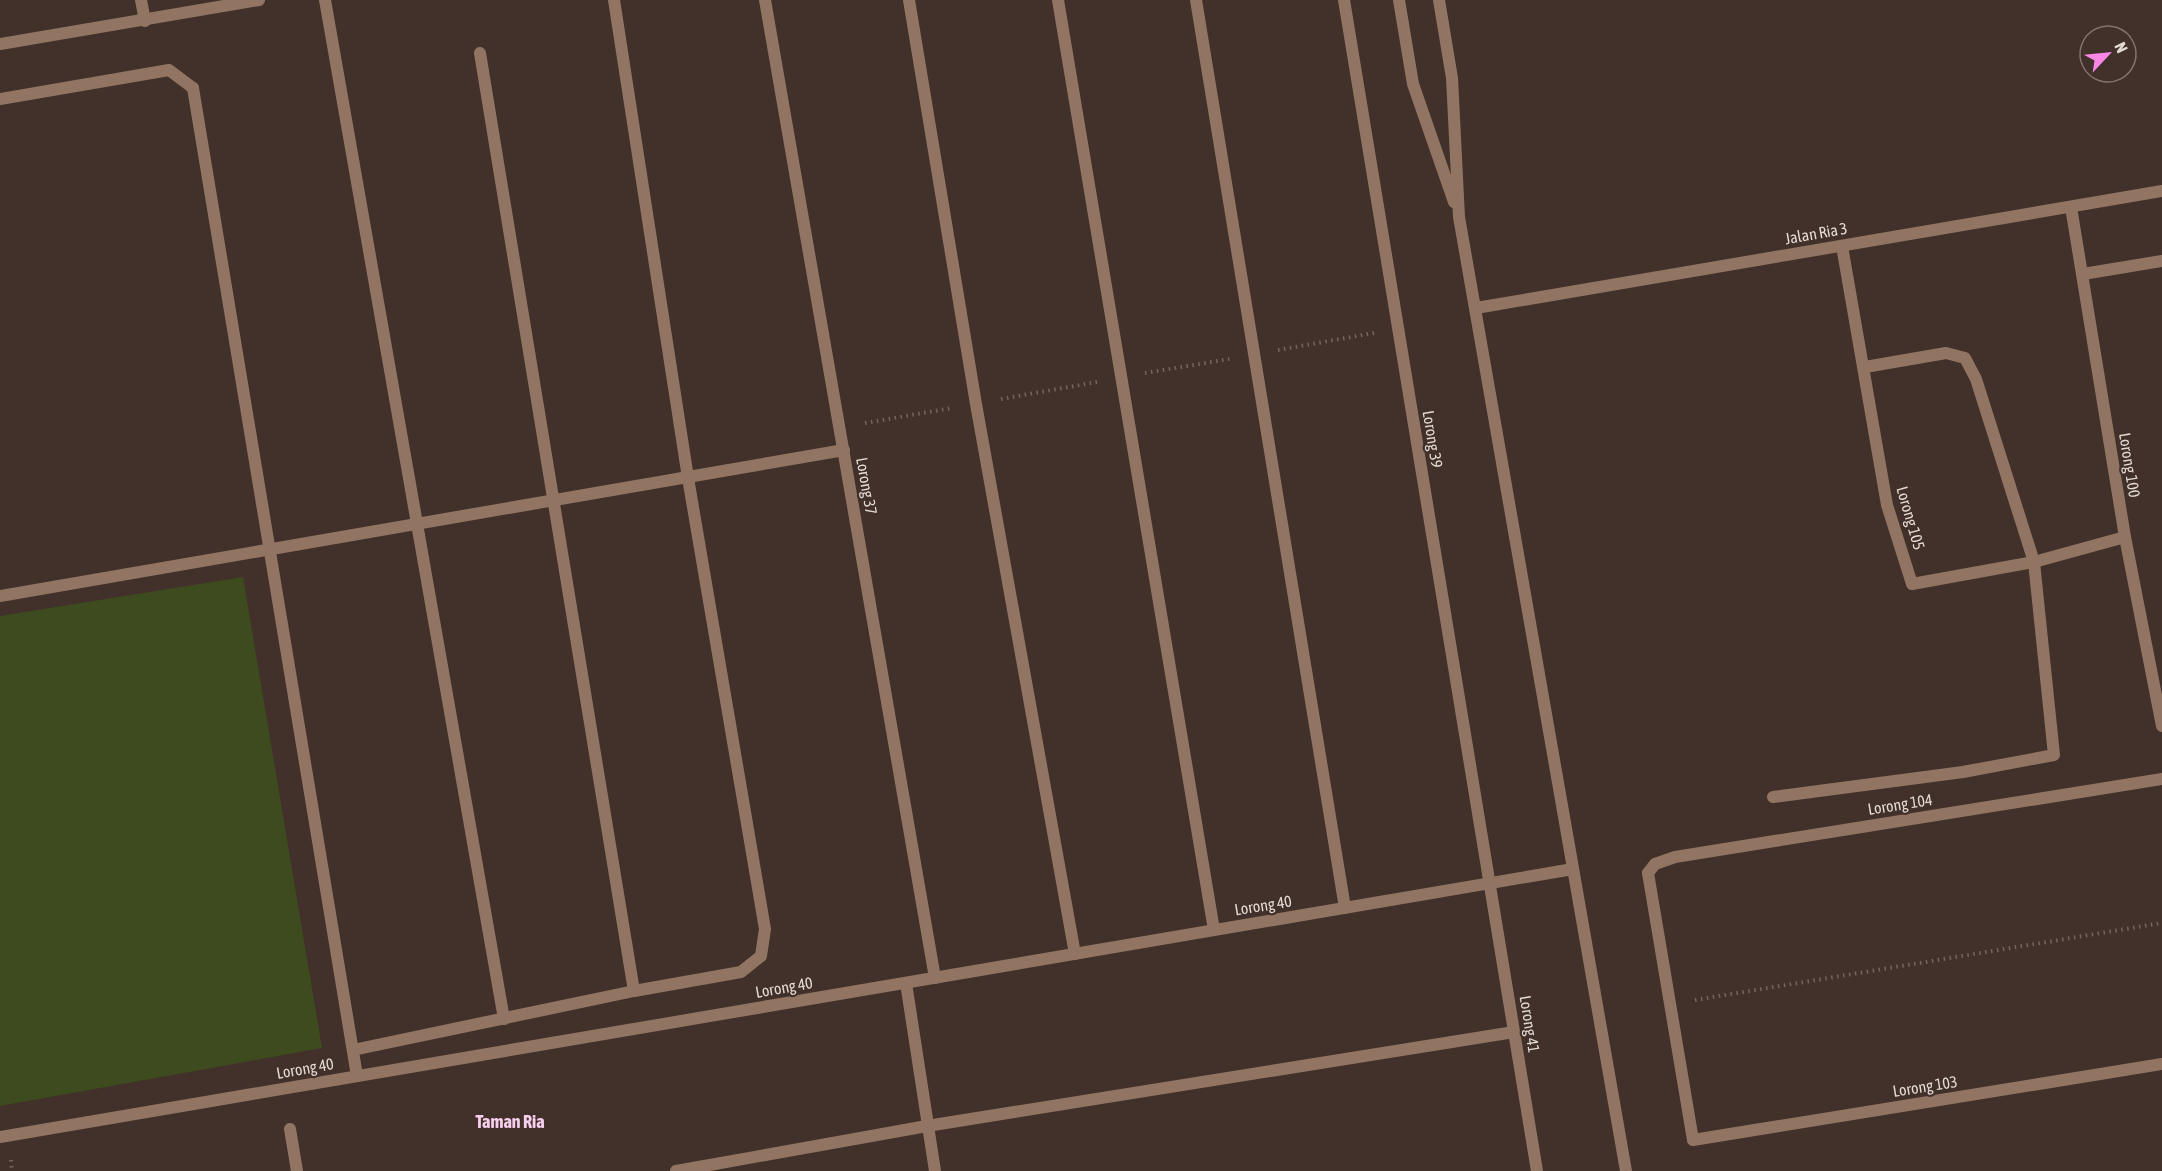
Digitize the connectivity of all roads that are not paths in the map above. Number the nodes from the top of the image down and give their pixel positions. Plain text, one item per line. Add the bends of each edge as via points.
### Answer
1 (141, 0) edge
2 (259, 0) edge
3 (325, 0) edge
4 (614, 0) edge
5 (765, 0) edge
6 (909, 0) edge
7 (1058, 0) edge
8 (1196, 0) edge
9 (1344, 0) edge
10 (1399, 0) edge
11 (1439, 0) edge
12 (145, 21) junction
13 (0, 44) edge
14 (480, 53) dead end
15 (0, 99) edge
16 (2162, 191) edge
17 (2071, 207) junction
18 (1459, 217) junction
19 (1842, 246) junction
20 (2162, 261) edge
21 (2083, 274) junction
22 (1476, 309) junction
23 (1865, 367) junction
24 (844, 450) junction
25 (688, 478) junction
26 (554, 501) junction
27 (418, 524) junction
28 (2125, 537) junction
29 (270, 549) junction
30 (2034, 562) junction
31 (0, 594) edge
32 (2162, 726) edge
33 (2162, 779) edge
34 (1773, 797) dead end
35 (1573, 868) junction
36 (1489, 883) junction
37 (1345, 908) junction
38 (1214, 930) junction
39 (1075, 954) junction
40 (935, 978) junction
41 (906, 983) junction
42 (634, 991) junction
43 (504, 1019) junction
44 (1514, 1032) junction
45 (354, 1050) junction
46 (2162, 1064) edge
47 (357, 1076) junction
48 (927, 1126) junction
49 (290, 1129) dead end
50 (0, 1137) edge
51 (1693, 1140) joint
52 (297, 1171) edge
53 (676, 1171) edge
54 (935, 1171) edge
55 (1538, 1171) edge
56 (1626, 1171) edge

1 - 12 street
2 - 12 street
3 - 27 street
4 - 25 street
5 - 24 street, Lorong 37
6 - 39 street via 976,404
7 - 38 street
8 - 37 street
9 - 36 street, Lorong 39
10 - 18 street via 1413,84
11 - 18 street via 1452,78
12 - 13 street
14 - 26 street
15 - 29 street via 169,70 193,88
16 - 17 street, Jalan Ria 3
17 - 19 street, Jalan Ria 3
17 - 21 street, Lorong 100
18 - 22 street
19 - 22 street, Jalan Ria 3
19 - 23 street, Lorong 105
20 - 21 street
21 - 28 street, Lorong 100
22 - 35 street
23 - 30 street via 1946,353 1965,358 1976,379
23 - 30 street, Lorong 105 via 1887,505 1912,584
24 - 25 street
24 - 40 street, Lorong 37
25 - 26 street
25 - 42 street via 765,929 761,956 741,972
26 - 27 street
26 - 42 street
27 - 29 street
27 - 43 street
28 - 30 street, Lorong 105
28 - 32 street, Lorong 100
29 - 31 street
29 - 45 street
30 - 34 street via 2054,755 1963,772
33 - 51 street, Lorong 104 via 1675,857 1655,864 1648,873
35 - 36 street, Lorong 40
35 - 56 street
36 - 37 street, Lorong 40
36 - 44 street, Lorong 41
37 - 38 street, Lorong 40
38 - 39 street, Lorong 40
39 - 40 street, Lorong 40
40 - 41 street, Lorong 40
41 - 47 street, Lorong 40
41 - 48 street
42 - 43 street
43 - 45 street
44 - 48 street
44 - 55 street, Lorong 41
45 - 47 street
46 - 51 street, Lorong 103
47 - 50 street, Lorong 40
48 - 53 street
48 - 54 street
49 - 52 street

